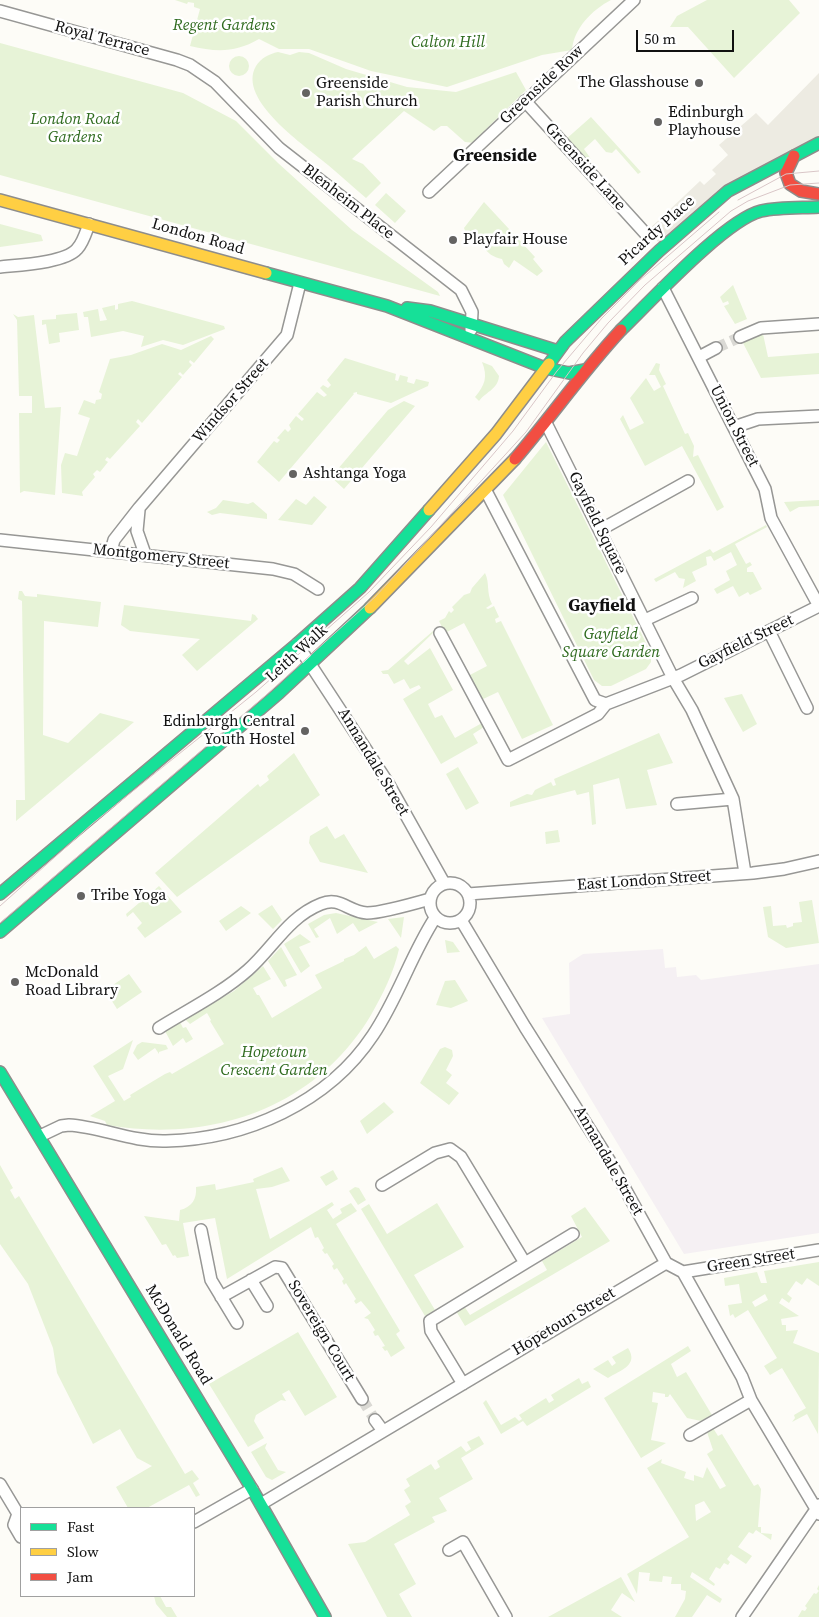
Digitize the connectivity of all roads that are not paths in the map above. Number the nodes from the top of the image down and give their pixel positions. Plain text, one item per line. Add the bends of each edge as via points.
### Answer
1 (634, 0) edge
2 (0, 11) edge
3 (203, 72) joint
4 (525, 101) junction
5 (819, 143) edge
6 (794, 156) junction
7 (429, 192) dead end
8 (819, 194) edge
9 (0, 200) edge
10 (819, 207) edge
11 (89, 224) junction
12 (645, 233) dead end
13 (0, 266) edge
14 (300, 283) junction
15 (663, 288) junction
16 (387, 306) junction
17 (472, 323) junction
18 (819, 324) edge
19 (740, 337) tunnel mouth
20 (469, 339) junction
21 (716, 348) tunnel mouth
22 (558, 351) junction
23 (699, 357) junction
24 (546, 368) junction
25 (585, 370) junction
26 (819, 416) edge
27 (546, 423) junction
28 (734, 427) junction
29 (688, 481) dead end
30 (486, 491) junction
31 (139, 508) junction
32 (600, 530) junction
33 (0, 540) edge
34 (111, 551) junction
35 (145, 554) junction
36 (318, 589) dead end
37 (692, 598) dead end
38 (819, 606) edge
39 (645, 620) junction
40 (769, 631) junction
41 (440, 633) dead end
42 (297, 644) junction
43 (311, 664) junction
44 (673, 678) junction
45 (606, 704) junction
46 (807, 708) dead end
47 (733, 799) junction
48 (677, 804) dead end
49 (819, 861) edge
50 (744, 874) junction
51 (444, 883) junction
52 (0, 894) edge
53 (468, 894) junction
54 (430, 899) junction
55 (435, 918) junction
56 (461, 920) junction
57 (0, 932) edge
58 (158, 1028) dead end
59 (0, 1072) edge
60 (40, 1136) junction
61 (382, 1186) dead end
62 (201, 1230) dead end
63 (573, 1234) dead end
64 (819, 1250) edge
65 (666, 1262) junction
66 (524, 1263) junction
67 (683, 1272) junction
68 (251, 1280) junction
69 (221, 1297) junction
70 (267, 1306) dead end
71 (237, 1323) dead end
72 (463, 1384) junction
73 (362, 1399) tunnel mouth
74 (751, 1400) junction
75 (375, 1420) tunnel mouth
76 (383, 1431) junction
77 (690, 1435) dead end
78 (0, 1484) edge
79 (252, 1489) junction
80 (261, 1504) junction
81 (818, 1510) edge
82 (195, 1521) edge
83 (20, 1535) edge
84 (449, 1550) dead end
85 (325, 1617) edge
86 (506, 1617) edge
87 (742, 1617) edge

1 - 4 street, Greenside Row
2 - 3 street, Royal Terrace via 177,60
3 - 17 street, Blenheim Place via 279,148 455,284 468,302
4 - 7 street, Greenside Row
4 - 12 street, Greenside Lane
5 - 6 main road, Picardy Place
6 - 8 main road via 787,167 790,185 800,192
6 - 22 main road, Picardy Place via 728,191 614,292
9 - 11 main road, London Road
10 - 15 main road via 751,215 712,243
11 - 13 street via 80,246 72,254
11 - 14 main road, London Road
14 - 16 main road, London Road
14 - 31 street, Windsor Street via 287,335
15 - 23 street, Union Street
15 - 25 main road
16 - 17 main road, London Road via 430,311
16 - 20 main road, London Road
17 - 20 street, Blenheim Place
17 - 22 main road, London Road
18 - 19 street via 761,328
20 - 24 main road, London Road
21 - 23 street
22 - 24 main road, Leith Walk
23 - 28 street, Union Street
24 - 25 main road, London Road via 569,373
24 - 42 main road, Leith Walk via 496,434 402,543 360,588
25 - 27 main road, Leith Walk
26 - 28 street via 758,420
27 - 30 main road, Leith Walk
27 - 32 street, Gayfield Square
28 - 38 street, Union Street via 765,489 771,518
29 - 32 street
30 - 43 main road, Leith Walk via 397,583
30 - 45 street via 595,700
31 - 34 street, Windsor Street via 114,540
31 - 35 street via 137,531
32 - 39 street, Gayfield Square
33 - 34 street, Montgomery Street
34 - 35 street, Montgomery Street
35 - 36 street, Montgomery Street via 273,569 294,574
37 - 39 street
38 - 40 street, Gayfield Street
39 - 44 street, Gayfield Square
40 - 44 street, Gayfield Street
40 - 46 street
41 - 45 street via 508,760 598,714
42 - 43 street, Annandale Street
42 - 52 main road, Leith Walk
43 - 51 street, Annandale Street via 388,783
43 - 57 main road, Leith Walk
44 - 45 street
44 - 47 street, Gayfield Square via 692,710
47 - 48 street
47 - 50 street, Gayfield Square
49 - 50 street, East London Street
50 - 53 street, East London Street
51 - 53 street via 458,884
51 - 54 street via 434,890
53 - 56 street via 470,908
54 - 55 street
54 - 58 street via 369,913 356,911 340,901 319,904 290,924 240,977
55 - 56 street via 448,923
55 - 60 street via 373,1034 347,1066 296,1106 245,1129 205,1137 142,1140 69,1125
56 - 65 street, Annandale Street via 609,1160
59 - 60 main road, McDonald Road
60 - 79 main road, McDonald Road
61 - 66 street via 450,1149 457,1153
62 - 69 street via 211,1280
63 - 66 street
64 - 67 street, Green Street
65 - 67 street, Annandale Street
65 - 72 street, Hopetoun Street
66 - 72 street via 430,1321 431,1331
67 - 74 street via 742,1377
68 - 69 street, Sovereign Court
68 - 70 street, Sovereign Court
68 - 73 street, Sovereign Court via 275,1267 284,1270
69 - 71 street
72 - 76 street, Hopetoun Street
74 - 77 street
74 - 81 street
75 - 76 street
76 - 80 street, Hopetoun Street
78 - 83 street via 18,1514 14,1525
79 - 80 main road, McDonald Road
79 - 82 street
80 - 85 main road, McDonald Road
81 - 87 street
84 - 86 street via 467,1540

